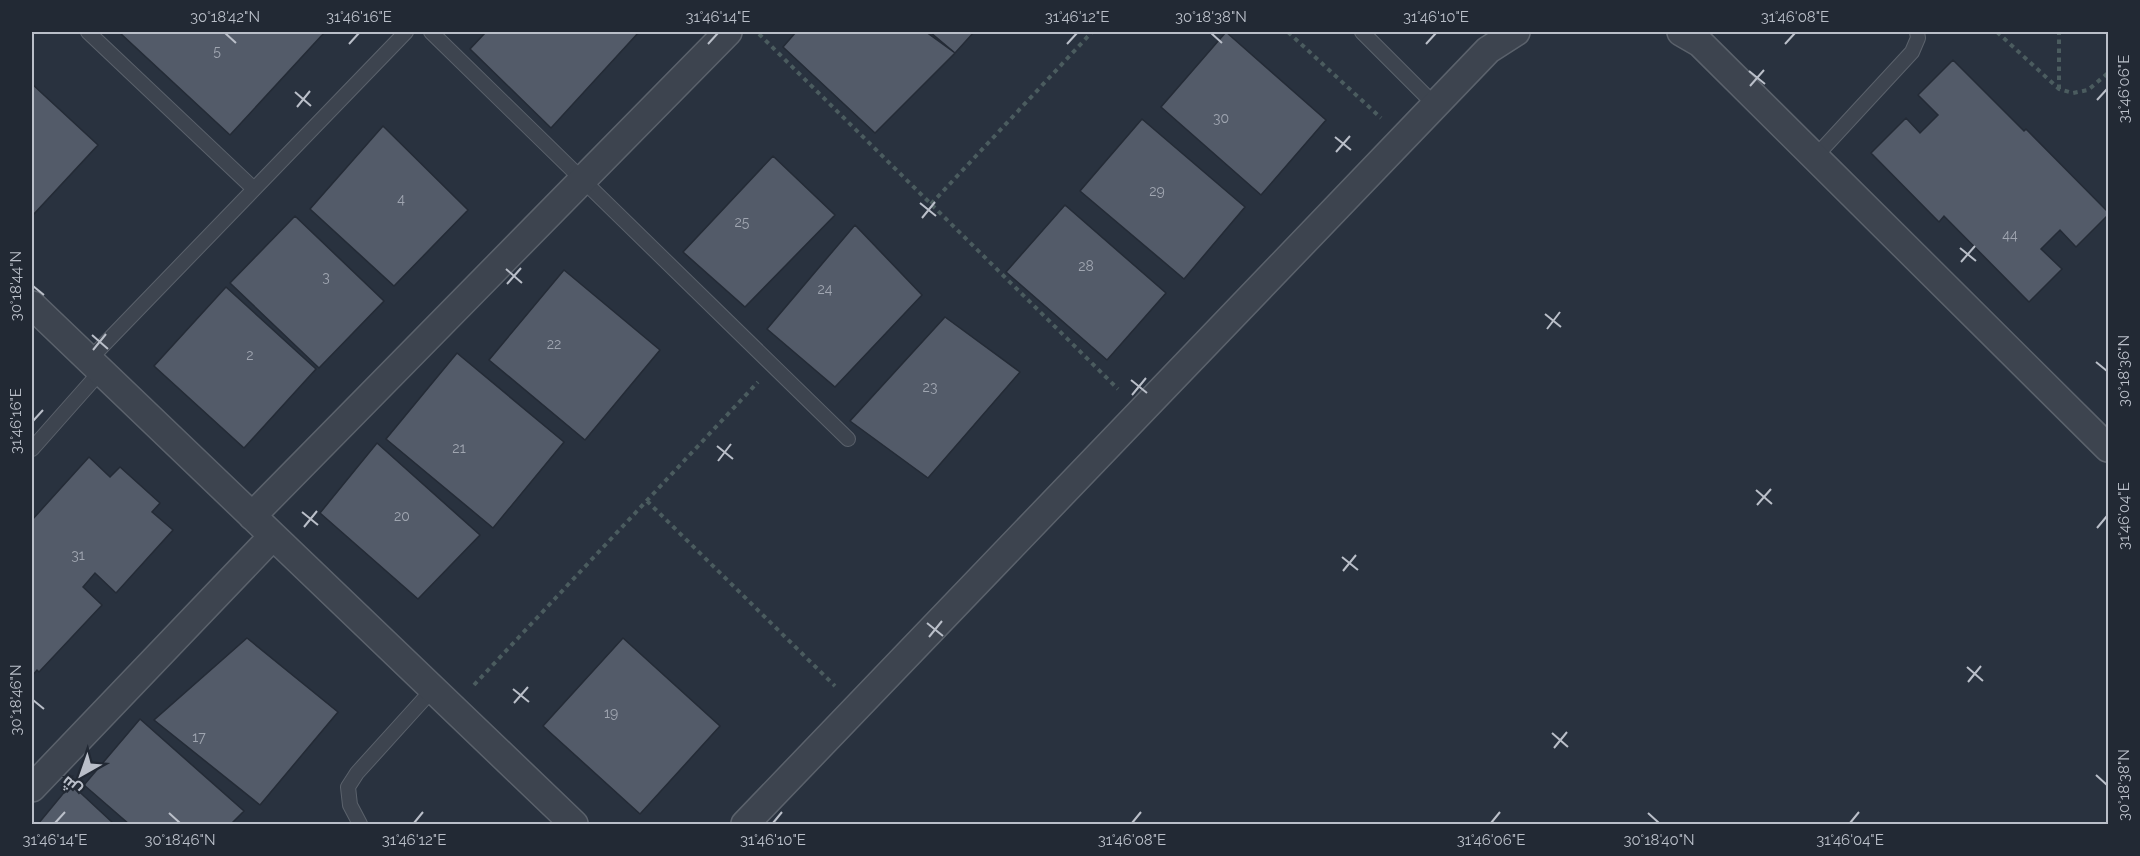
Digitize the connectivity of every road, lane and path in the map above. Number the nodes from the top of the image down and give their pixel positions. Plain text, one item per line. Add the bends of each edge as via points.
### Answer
1 (88, 32) edge
2 (406, 32) edge
3 (431, 32) edge
4 (728, 32) edge
5 (756, 32) edge
6 (1092, 32) edge
7 (1288, 32) edge
8 (1362, 32) edge
9 (1516, 32) edge
10 (1681, 32) edge
11 (1917, 32) edge
12 (1997, 32) edge
13 (2059, 32) edge
14 (2109, 73) edge
15 (2059, 89) junction
16 (1436, 106) junction
17 (1404, 139) junction
18 (1815, 157) junction
19 (583, 179) junction
20 (254, 189) junction
21 (931, 204) junction
22 (32, 305) edge
23 (95, 366) junction
24 (774, 366) junction
25 (1141, 412) junction
26 (848, 439) dead end
27 (2109, 448) edge
28 (32, 449) edge
29 (647, 501) junction
30 (252, 516) junction
31 (273, 536) junction
32 (433, 689) junction
33 (452, 708) junction
34 (857, 708) junction
35 (32, 788) edge
36 (360, 825) edge
37 (574, 825) edge
38 (745, 825) edge

1 - 20 lane
2 - 20 lane
3 - 19 lane
4 - 19 street
5 - 21 path
6 - 21 path
7 - 17 path
8 - 16 lane
9 - 16 street via 1488,50
10 - 18 street via 1700,43
11 - 18 lane via 1912,52
12 - 15 path
13 - 15 path
14 - 15 path via 2088,90 2073,93
16 - 17 street
17 - 25 street
18 - 27 street
19 - 24 lane
19 - 30 street
20 - 23 lane
21 - 25 path
22 - 23 street
23 - 28 lane
23 - 30 street
24 - 26 lane
24 - 29 path
25 - 34 street
29 - 33 path
29 - 34 path
30 - 31 street
31 - 32 street
31 - 35 street
32 - 33 street
32 - 36 lane via 348,787 350,805
33 - 37 street
34 - 38 street

